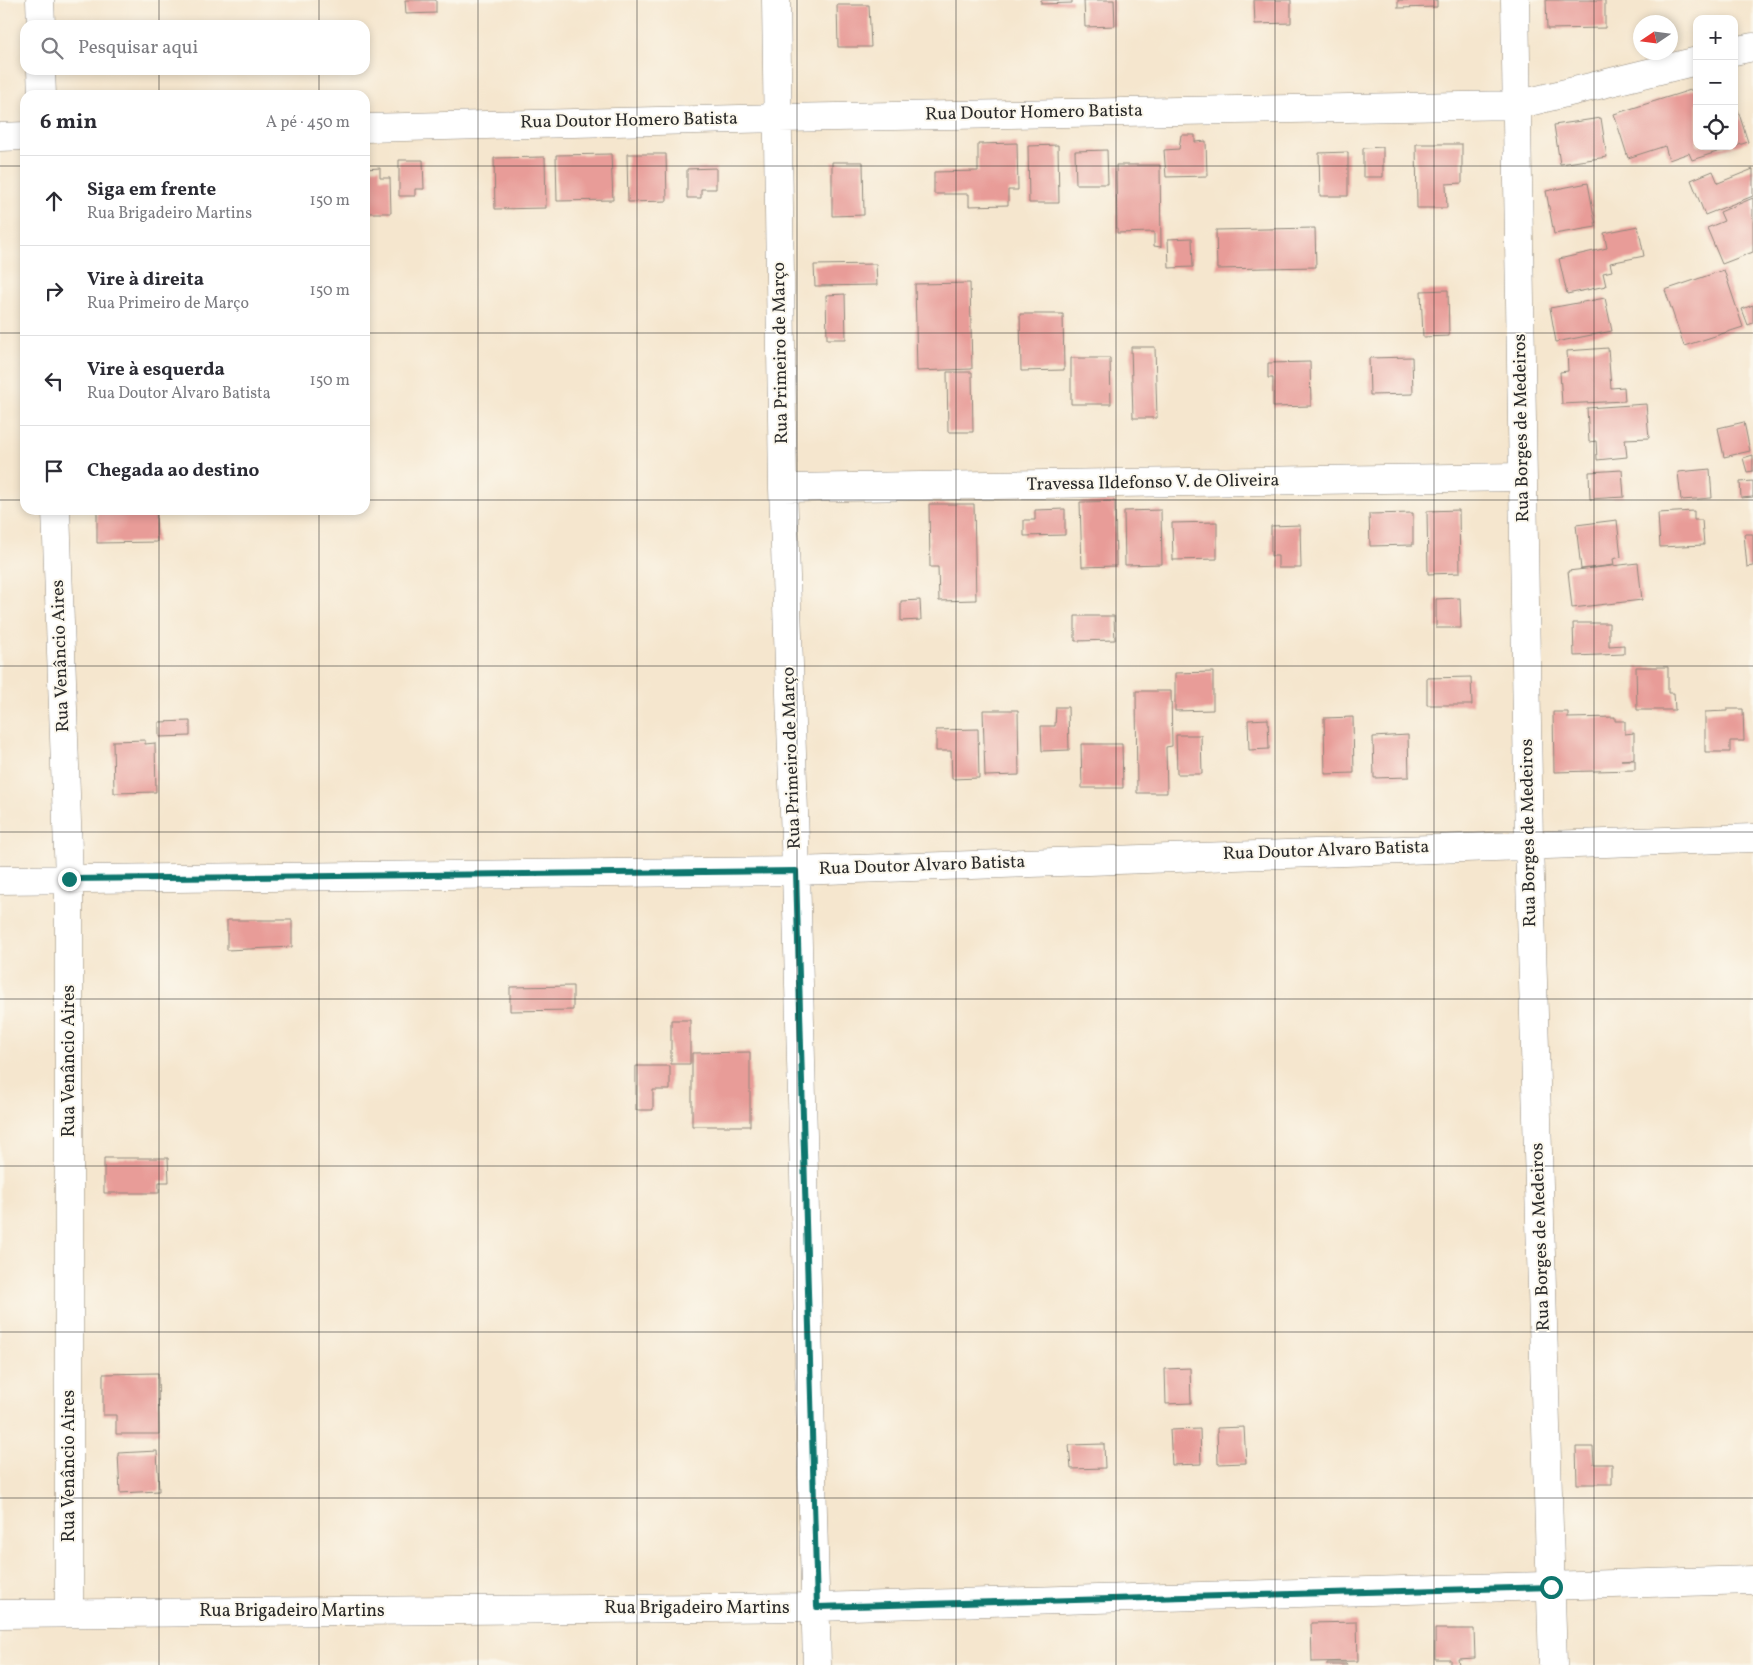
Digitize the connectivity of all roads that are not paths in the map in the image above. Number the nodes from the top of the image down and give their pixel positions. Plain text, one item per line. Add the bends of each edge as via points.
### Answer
1 (40, 0) edge
2 (776, 0) edge
3 (1515, 0) edge
4 (41, 20) edge
5 (1753, 47) edge
6 (1738, 50) edge
7 (1693, 62) edge
8 (42, 75) edge
9 (42, 90) edge
10 (1517, 105) junction
11 (779, 118) junction
12 (370, 128) edge
13 (20, 136) edge
14 (0, 137) edge
15 (1522, 477) junction
16 (783, 488) junction
17 (56, 515) edge
18 (1753, 838) edge
19 (1529, 844) junction
20 (796, 871) junction
21 (69, 879) junction
22 (0, 880) edge
23 (1753, 1580) edge
24 (1551, 1587) junction
25 (817, 1607) junction
26 (69, 1613) junction
27 (0, 1614) edge
28 (817, 1665) edge
29 (1553, 1665) edge

1 - 4 street
2 - 11 street, Rua Primeiro de Março
3 - 10 street, Rua Borges de Medeiros
5 - 6 street
7 - 10 street, Rua Doutor Homero Batista
8 - 9 street
10 - 11 street, Rua Doutor Homero Batista
10 - 15 street, Rua Borges de Medeiros
11 - 12 street, Rua Doutor Homero Batista
11 - 16 street, Rua Primeiro de Março
13 - 14 street
15 - 16 street, Travessa Ildefonso V. de Oliveira
15 - 19 street, Rua Borges de Medeiros
16 - 20 street, Rua Primeiro de Março
17 - 21 street, Rua Venâncio Aires
18 - 19 street, Rua Doutor Alvaro Batista
19 - 20 street, Rua Doutor Alvaro Batista
19 - 24 street, Rua Borges de Medeiros
20 - 21 street, Rua Doutor Alvaro Batista
20 - 25 street, Rua Primeiro de Março
21 - 22 street, Rua Doutor Alvaro Batista
21 - 26 street, Rua Venâncio Aires
23 - 24 street, Rua Brigadeiro Martins
24 - 25 street, Rua Brigadeiro Martins
24 - 29 street, Rua Borges de Medeiros
25 - 26 street, Rua Brigadeiro Martins
25 - 28 street, Rua Primeiro de Março
26 - 27 street, Rua Brigadeiro Martins

